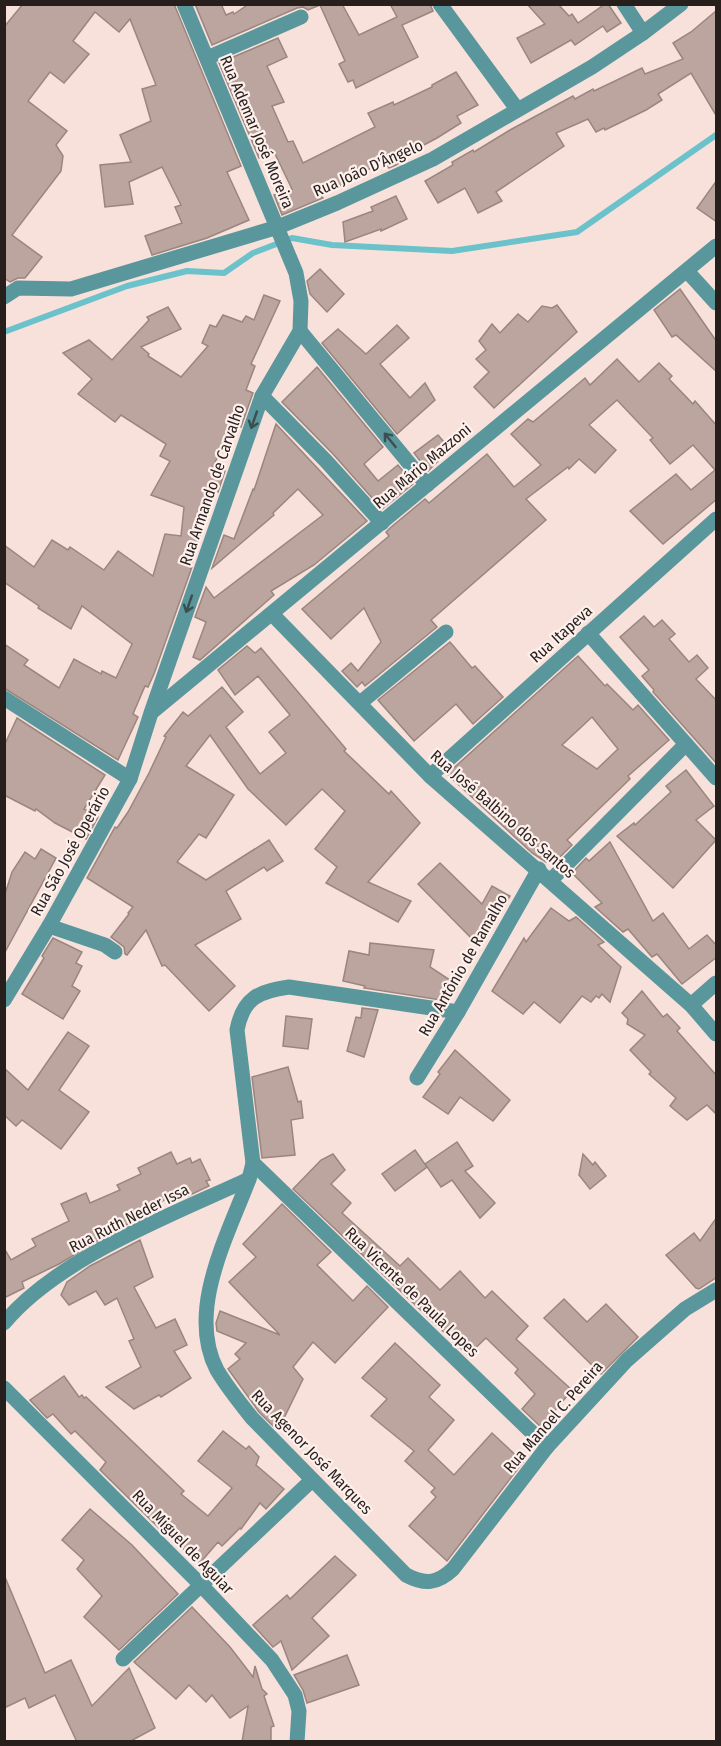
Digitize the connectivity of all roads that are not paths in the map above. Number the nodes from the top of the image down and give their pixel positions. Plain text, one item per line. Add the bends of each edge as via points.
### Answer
1 (184, 4) edge
2 (440, 4) edge
3 (624, 4) edge
4 (681, 4) edge
5 (301, 17) dead end
6 (643, 33) junction
7 (207, 58) junction
8 (517, 109) junction
9 (279, 231) junction
10 (717, 246) edge
11 (687, 271) junction
12 (296, 273) joint
13 (4, 297) edge
14 (717, 303) edge
15 (300, 331) junction
16 (262, 396) junction
17 (427, 485) junction
18 (717, 519) edge
19 (382, 523) junction
20 (272, 614) junction
21 (446, 632) dead end
22 (588, 633) junction
23 (4, 698) edge
24 (360, 703) junction
25 (151, 712) junction
26 (686, 744) junction
27 (430, 776) junction
28 (717, 778) edge
29 (130, 779) junction
30 (539, 869) junction
31 (550, 880) junction
32 (49, 926) junction
33 (115, 952) dead end
34 (717, 983) edge
35 (4, 1000) edge
36 (691, 1005) junction
37 (458, 1012) junction
38 (717, 1034) edge
39 (417, 1078) dead end
40 (253, 1163) junction
41 (249, 1179) junction
42 (717, 1290) edge
43 (4, 1323) edge
44 (4, 1388) edge
45 (547, 1447) junction
46 (312, 1480) junction
47 (433, 1583) joint
48 (201, 1585) junction
49 (123, 1659) dead end
50 (297, 1742) edge

1 - 7 street, Rua Ademar José Moreira
2 - 8 street
3 - 6 street
4 - 6 street, Rua João D'Ângelo
5 - 7 street
6 - 8 street, Rua João D'Ângelo
7 - 9 street, Rua Ademar José Moreira
8 - 9 street, Rua João D'Ângelo via 433,159
9 - 12 street, Rua Ademar José Moreira
9 - 13 street, Rua João D'Ângelo via 71,289 18,288
10 - 11 street, Rua Mário Mazzoni
11 - 14 street
11 - 17 street, Rua Mário Mazzoni
12 - 15 street, Rua Armando de Carvalho
15 - 16 street, Rua Armando de Carvalho
17 -> 15 street
16 - 19 street
16 -> 25 street, Rua Armando de Carvalho
17 - 19 street, Rua Mário Mazzoni
18 - 22 street, Rua Itapeva
19 - 20 street, Rua Mário Mazzoni
20 - 24 street, Rua José Balbino dos Santos
20 - 25 street, Rua Mário Mazzoni
21 - 24 street
22 - 26 street
22 - 27 street, Rua Itapeva
23 - 29 street
24 - 27 street, Rua José Balbino dos Santos
25 - 29 street, Rua São José Operário
26 - 28 street
26 - 31 street
27 - 30 street, Rua José Balbino dos Santos
29 - 32 street, Rua São José Operário
30 - 31 street, Rua José Balbino dos Santos
30 - 37 street, Rua Antônio de Ramalho
31 - 36 street, Rua José Balbino dos Santos
32 - 33 street
32 - 35 street, Rua São José Operário
34 - 36 street
36 - 38 street, Rua José Balbino dos Santos
37 - 39 street, Rua Antônio de Ramalho
37 - 40 street, Rua Agenor José Marques via 289,987 266,990 250,1001 240,1012 237,1030
40 - 41 street, Rua Agenor José Marques
40 - 45 street, Rua Vicente de Paula Lopes
41 - 43 street, Rua Ruth Neder Issa via 116,1241 46,1282
41 - 46 street, Rua Agenor José Marques via 209,1285 208,1345 232,1394
42 - 45 street, Rua Manoel C. Pereira via 685,1309 627,1360
44 - 48 street, Rua Miguel de Aguiar
45 - 47 street, Rua Manoel C. Pereira via 453,1569
46 - 47 street, Rua Agenor José Marques via 406,1575
46 - 48 street
48 - 49 street
48 - 50 street, Rua Miguel de Aguiar via 272,1660 295,1695 299,1712

